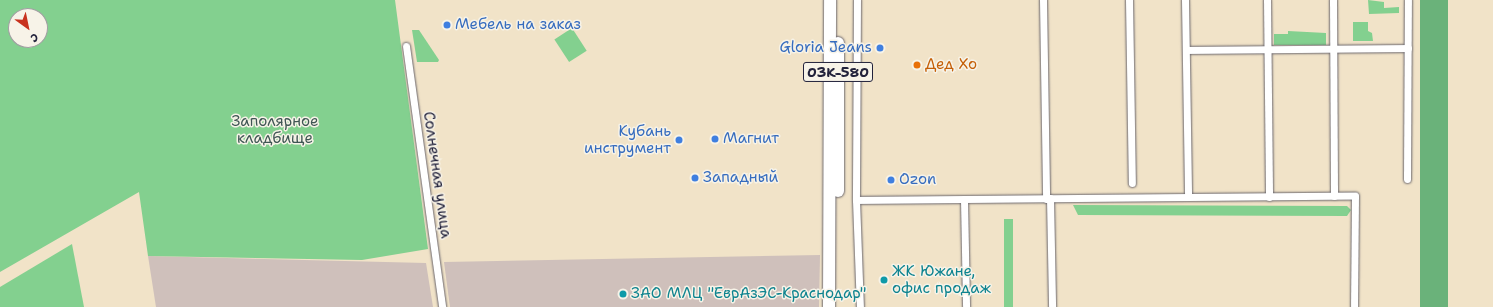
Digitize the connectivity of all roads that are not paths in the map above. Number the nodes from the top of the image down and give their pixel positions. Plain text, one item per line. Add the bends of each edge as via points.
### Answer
1 (830, 0) edge
2 (838, 0) edge
3 (857, 0) edge
4 (1043, 0) edge
5 (1129, 0) edge
6 (1185, 0) edge
7 (1267, 0) edge
8 (1333, 0) edge
9 (1408, 0) edge
10 (406, 46) dead end
11 (1408, 48) junction
12 (1186, 50) junction
13 (1268, 50) junction
14 (1334, 50) junction
15 (1407, 179) dead end
16 (1132, 183) dead end
17 (1334, 196) junction
18 (1188, 197) junction
19 (1269, 197) junction
20 (1048, 198) junction
21 (964, 199) junction
22 (856, 200) junction
23 (442, 307) edge
24 (829, 307) edge
25 (837, 307) edge
26 (860, 307) edge
27 (966, 307) edge
28 (1052, 307) edge
29 (1354, 307) edge

1 - 24 highway, 03К-580
2 - 25 highway, 03К-580
3 - 22 street
4 - 20 street
5 - 16 street
6 - 12 street
7 - 13 street
8 - 14 street
9 - 11 street
10 - 23 street, Солнечная улица
11 - 14 street
11 - 15 street
12 - 13 street
12 - 18 street
13 - 14 street
13 - 19 street
14 - 17 street
17 - 19 street
17 - 29 street via 1355,196
18 - 19 street
18 - 20 street
20 - 21 street
20 - 28 street
21 - 22 street
21 - 27 street
22 - 26 street

